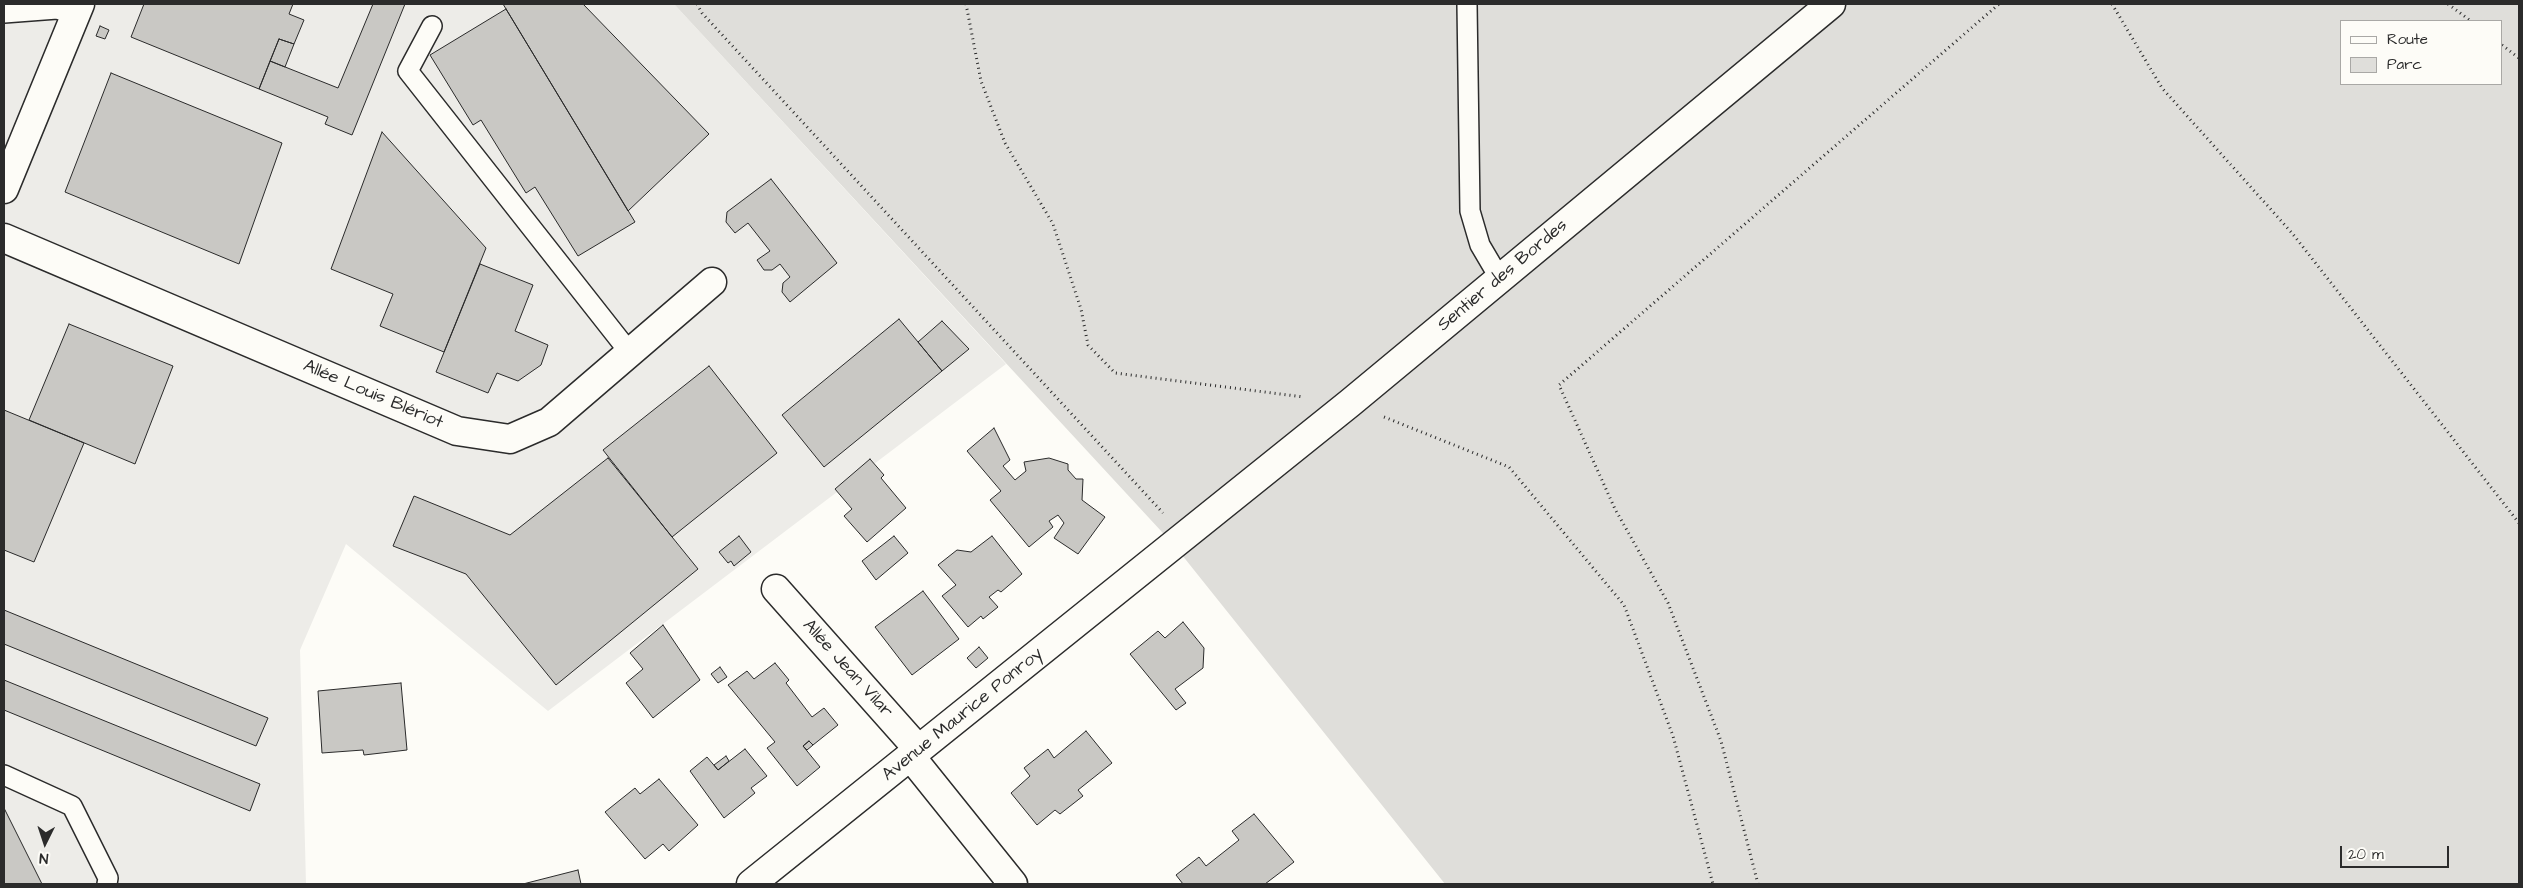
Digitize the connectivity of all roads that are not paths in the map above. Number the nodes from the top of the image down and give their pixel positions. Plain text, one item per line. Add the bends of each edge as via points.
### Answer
1 (1466, 4) edge
2 (1831, 4) edge
3 (78, 9) edge
4 (4, 12) edge
5 (432, 26) dead end
6 (4, 189) edge
7 (4, 238) edge
8 (1500, 278) junction
9 (712, 282) dead end
10 (630, 353) junction
11 (1180, 541) joint
12 (776, 589) dead end
13 (915, 754) junction
14 (4, 776) edge
15 (108, 884) edge
16 (750, 884) edge
17 (1013, 884) edge

1 - 8 lane via 1470,211 1480,245
2 - 8 street, Sentier des Bordes
3 - 4 lane
3 - 6 street
5 - 10 lane via 408,71
7 - 10 street, Allée Louis Blériot via 457,431 510,439 549,422
8 - 11 street, Sentier des Bordes
9 - 10 street, Allée Louis Blériot
11 - 13 street, Avenue Maurice Ponroy
12 - 13 street, Allée Jean Vilar
13 - 16 street, Avenue Maurice Ponroy
13 - 17 street, Allée Jean Vilar
14 - 15 lane via 72,806 108,878

